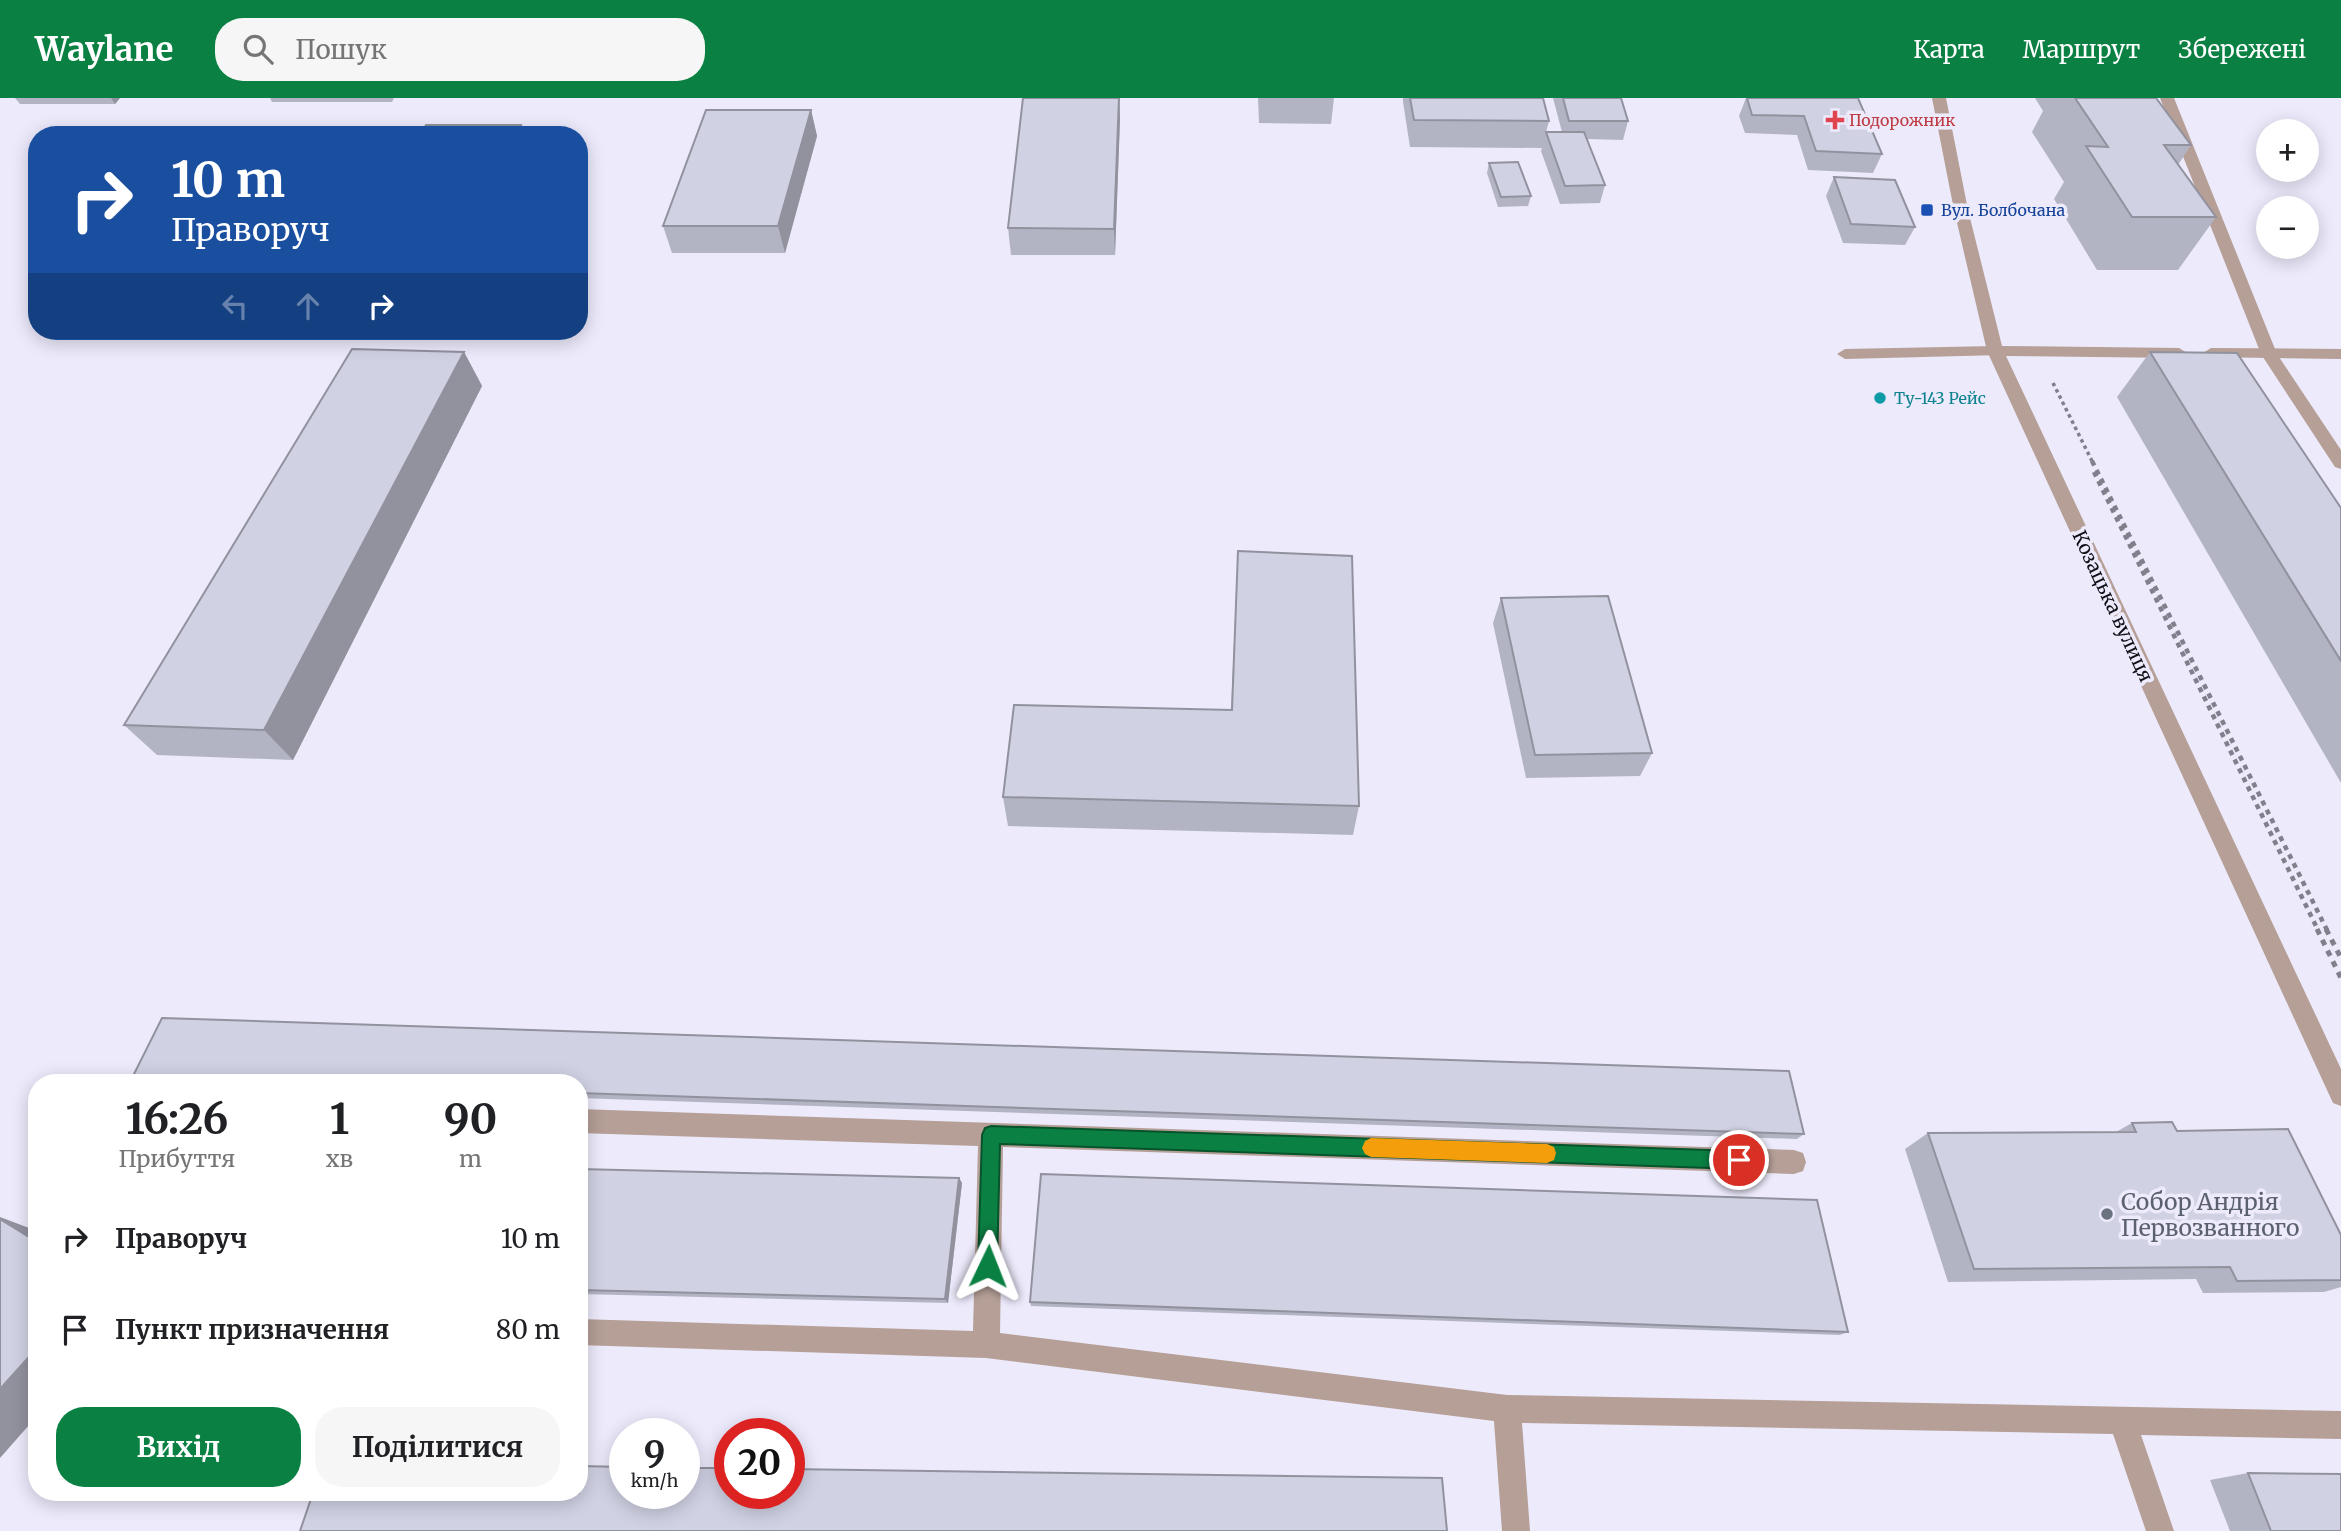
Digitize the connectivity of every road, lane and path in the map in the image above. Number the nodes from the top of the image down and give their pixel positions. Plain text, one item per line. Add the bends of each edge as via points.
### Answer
1 (1939, 98) edge
2 (2168, 98) edge
3 (1995, 351) junction
4 (2034, 351) junction
5 (1845, 354) dead end
6 (2269, 354) junction
7 (2341, 354) edge
8 (2341, 463) edge
9 (2341, 958) edge
10 (2341, 978) edge
11 (2341, 1095) edge
12 (588, 1121) edge
13 (991, 1135) junction
14 (1794, 1162) dead end
15 (588, 1332) edge
16 (986, 1345) junction
17 (1507, 1409) junction
18 (2122, 1420) junction
19 (2341, 1425) edge
20 (1516, 1531) edge
21 (2160, 1531) edge

1 - 3 street, Козацька вулиця
2 - 6 street
3 - 4 street
3 - 5 street
3 - 11 street, Козацька вулиця
4 - 6 street
4 - 9 path
4 - 10 path
6 - 7 street
6 - 8 street
12 - 13 street
13 - 14 street
13 - 16 street
15 - 16 street
16 - 17 street
17 - 18 street
17 - 20 street
18 - 19 street
18 - 21 street

